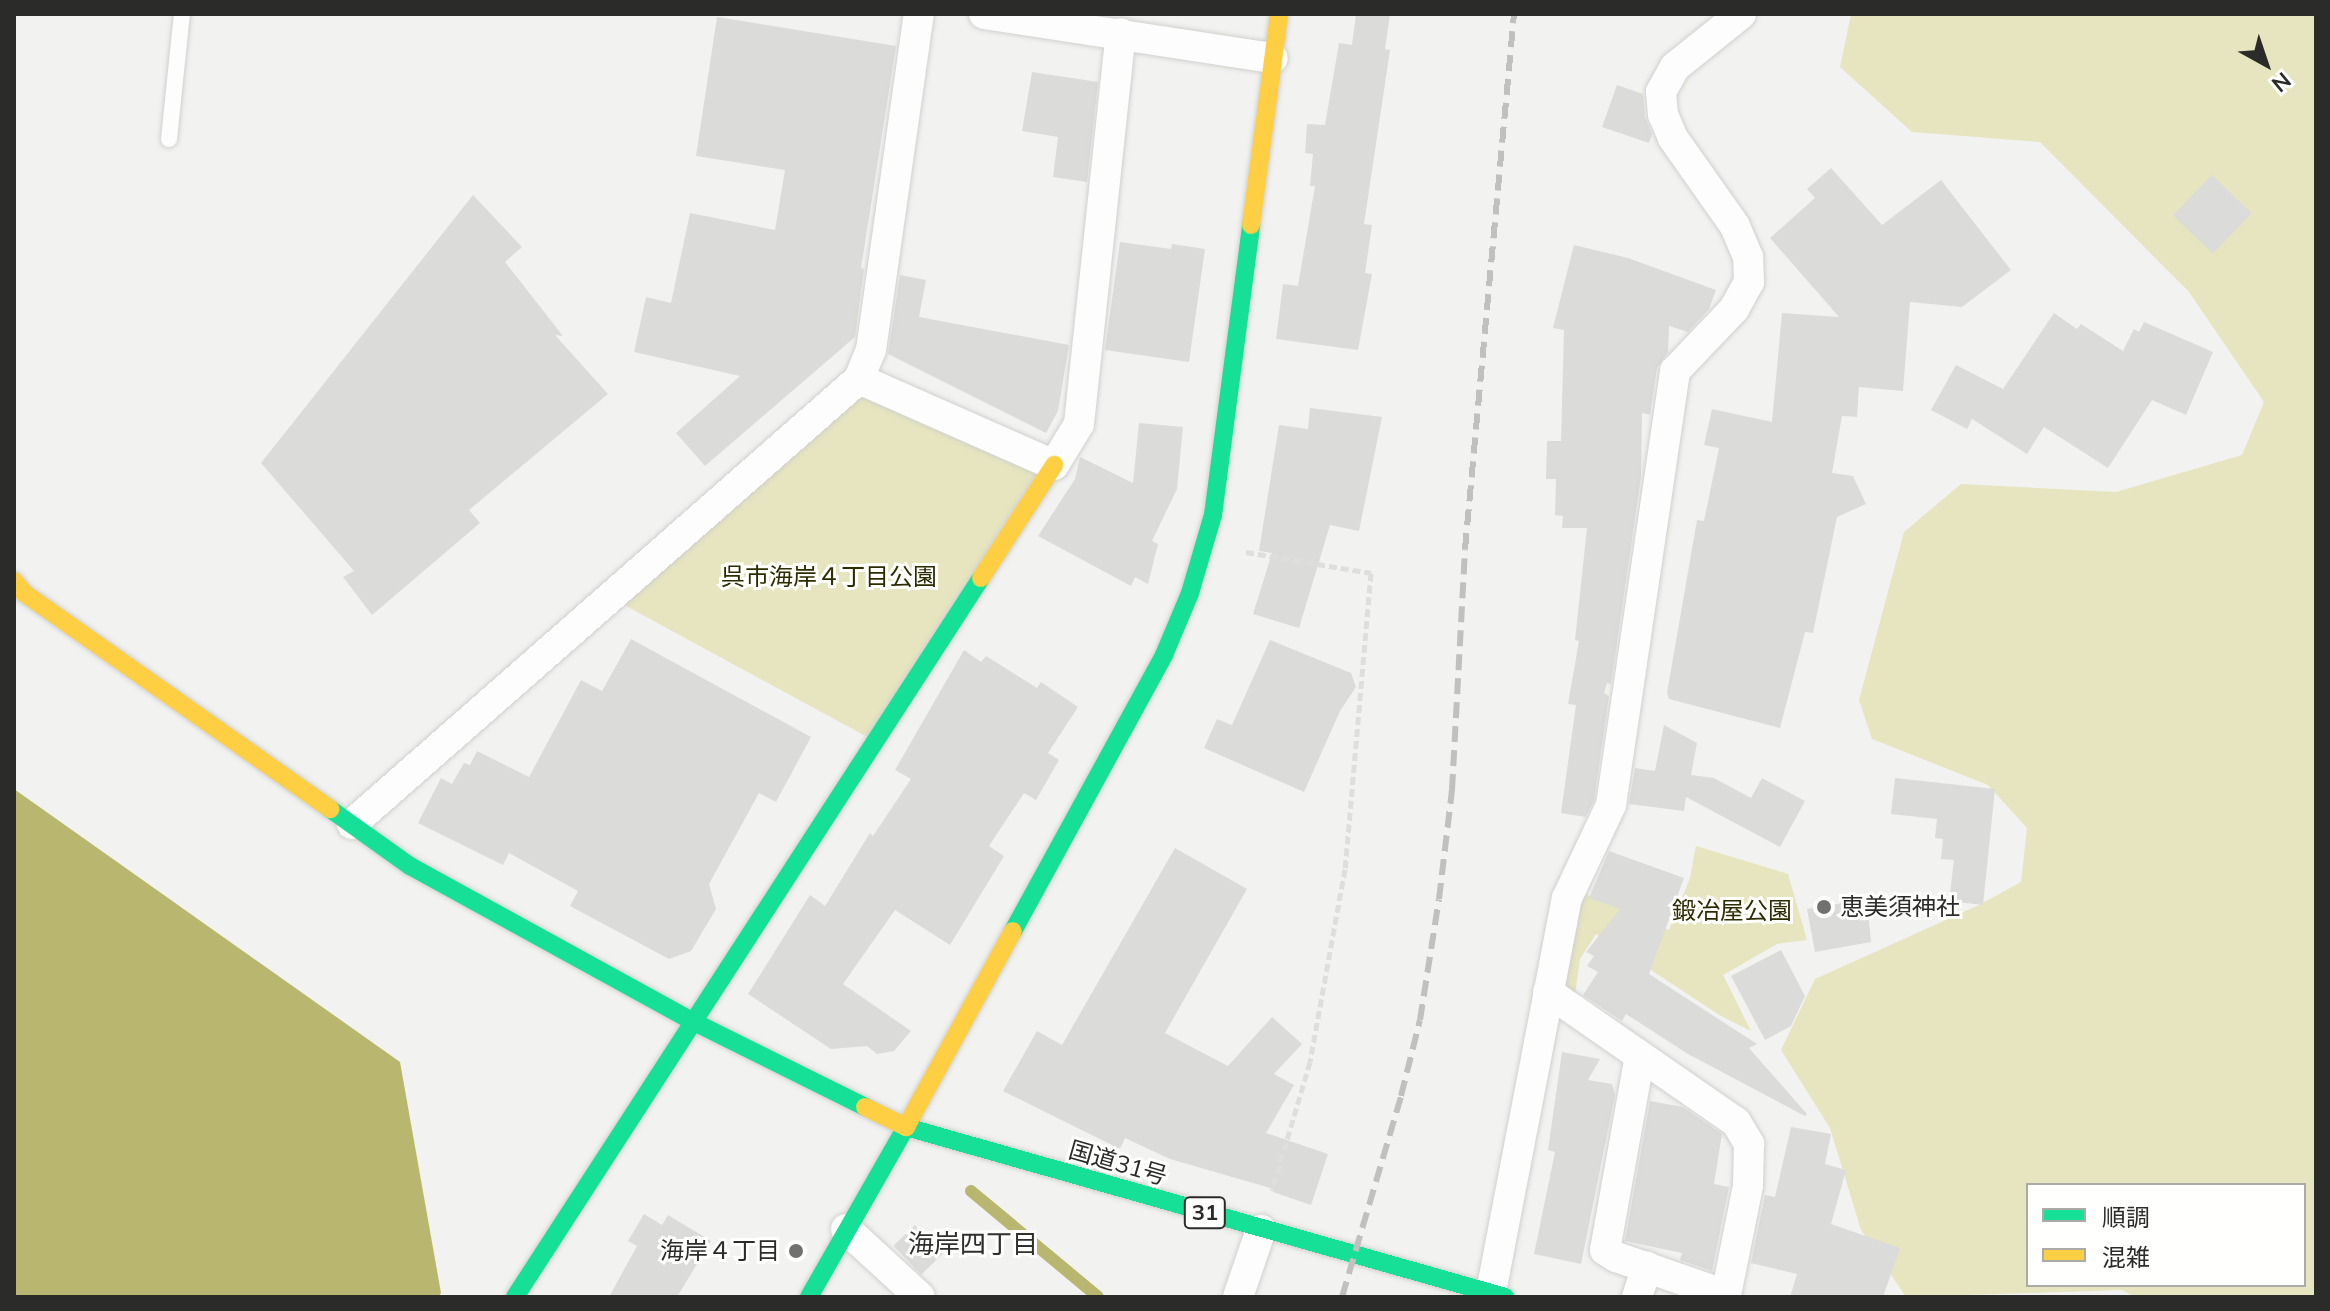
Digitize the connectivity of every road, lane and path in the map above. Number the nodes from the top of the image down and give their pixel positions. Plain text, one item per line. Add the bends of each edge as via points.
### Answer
1 (182, 14) edge
2 (919, 14) edge
3 (984, 14) edge
4 (1279, 14) edge
5 (1741, 14) edge
6 (1121, 33) junction
7 (1273, 58) junction
8 (169, 139) dead end
9 (859, 379) junction
10 (1054, 465) junction
11 (1237, 551) dead end
12 (14, 581) edge
13 (352, 824) junction
14 (1548, 992) junction
15 (694, 1022) junction
16 (1640, 1056) junction
17 (906, 1127) junction
18 (846, 1229) junction
19 (1261, 1230) junction
20 (1647, 1267) junction
21 (1485, 1294) edge
22 (1729, 1296) edge
23 (515, 1297) edge
24 (809, 1297) edge
25 (920, 1297) edge
26 (1238, 1297) edge
27 (1637, 1297) edge

1 - 8 lane
2 - 9 street via 871,350
3 - 6 street
4 - 7 main road
5 - 14 street via 1675,67 1661,92 1673,138 1735,226 1748,257 1749,282 1734,309 1675,371 1611,805 1567,898
6 - 7 street
6 - 10 street via 1079,424
7 - 17 main road via 1213,515 1190,593 1164,655
9 - 10 street
9 - 13 street
10 - 15 main road
11 - 19 path via 1371,573 1345,869 1310,1062
12 - 13 main road, 国道31号
13 - 15 main road, 国道31号 via 410,866
14 - 16 street
14 - 21 street
15 - 17 main road, 国道31号
15 - 23 main road
16 - 20 street via 1605,1250
16 - 22 street via 1736,1122 1749,1144 1748,1186
17 - 18 main road
17 - 19 main road, 国道31号 / 31
18 - 24 main road
18 - 25 street
19 - 21 main road, 国道31号 / 31
19 - 26 street
20 - 22 street
20 - 27 street

